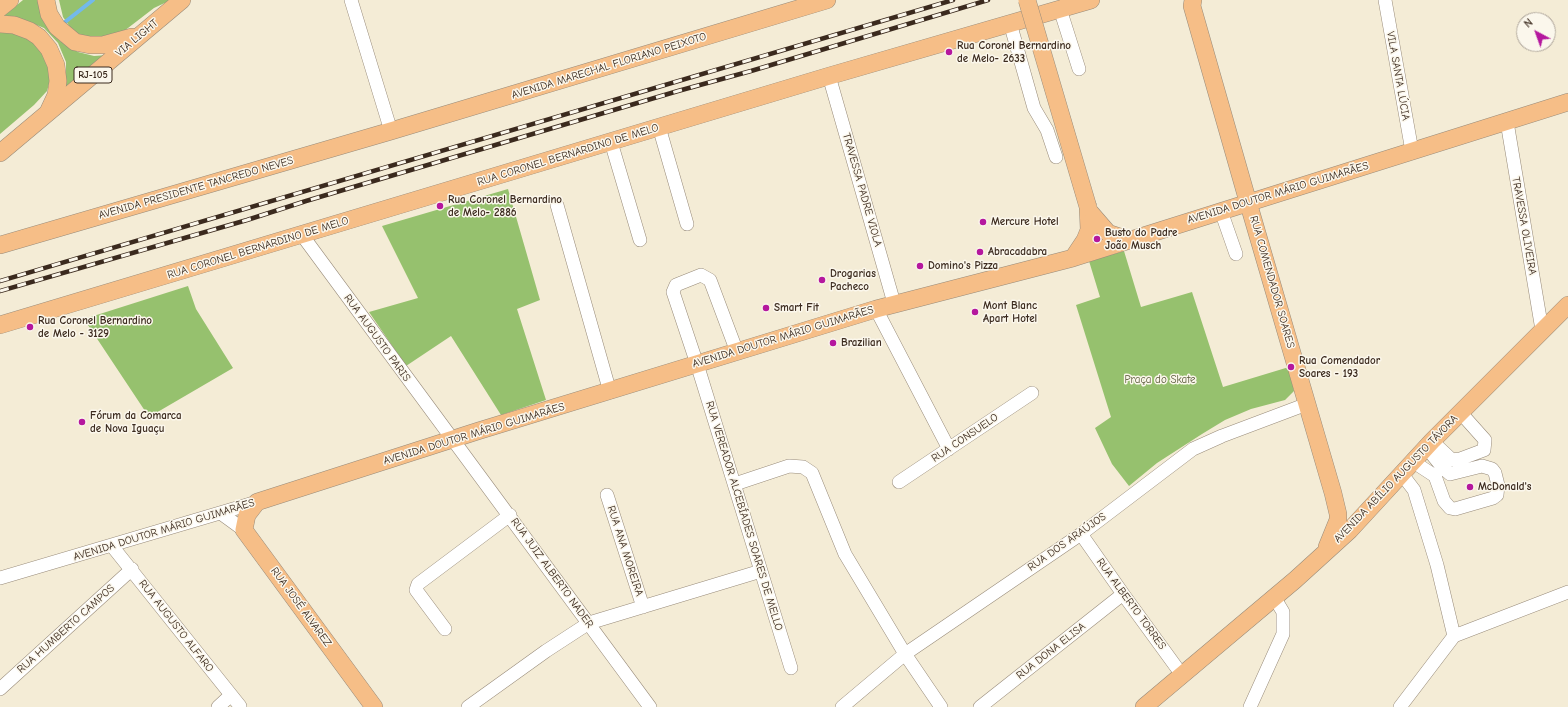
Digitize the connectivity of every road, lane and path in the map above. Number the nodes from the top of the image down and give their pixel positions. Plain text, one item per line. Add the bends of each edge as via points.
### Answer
1 (10, 0) edge
2 (46, 0) edge
3 (182, 0) edge
4 (351, 0) edge
5 (1027, 0) edge
6 (1091, 0) edge
7 (1385, 0) edge
8 (820, 1) edge
9 (1191, 2) edge
10 (792, 5) edge
11 (0, 8) edge
12 (1060, 9) junction
13 (1010, 23) junction
14 (0, 24) edge
15 (140, 34) junction
16 (1079, 69) dead end
17 (829, 76) junction
18 (1568, 102) edge
19 (46, 115) junction
20 (1507, 122) junction
21 (659, 127) junction
22 (391, 131) junction
23 (611, 142) junction
24 (1412, 151) junction
25 (0, 153) edge
26 (1056, 157) dead end
27 (1248, 202) junction
28 (557, 205) dead end
29 (1088, 209) junction
30 (1222, 211) junction
31 (687, 224) dead end
32 (302, 235) junction
33 (640, 240) dead end
34 (1129, 240) junction
35 (0, 245) edge
36 (1236, 254) dead end
37 (1073, 258) junction
38 (894, 303) junction
39 (1568, 305) edge
40 (876, 309) junction
41 (0, 325) edge
42 (1542, 330) junction
43 (736, 352) junction
44 (697, 364) junction
45 (610, 392) junction
46 (1032, 393) dead end
47 (1307, 404) junction
48 (1460, 412) junction
49 (454, 440) junction
50 (1429, 444) junction
51 (949, 449) junction
52 (1407, 467) junction
53 (898, 482) dead end
54 (735, 484) junction
55 (1333, 493) junction
56 (607, 495) dead end
57 (257, 502) junction
58 (1373, 503) junction
59 (222, 514) junction
60 (510, 516) junction
61 (244, 530) junction
62 (1081, 534) junction
63 (112, 546) junction
64 (1321, 556) junction
65 (132, 569) junction
66 (761, 571) junction
67 (0, 578) edge
68 (1568, 592) edge
69 (1123, 594) junction
70 (1274, 597) junction
71 (643, 607) junction
72 (589, 623) junction
73 (445, 629) dead end
74 (1454, 636) junction
75 (905, 654) junction
76 (791, 668) dead end
77 (1182, 675) junction
78 (0, 689) edge
79 (231, 695) junction
80 (240, 706) edge
81 (218, 707) edge
82 (374, 707) edge
83 (468, 707) edge
84 (650, 707) edge
85 (842, 707) edge
86 (941, 707) edge
87 (980, 707) edge
88 (1144, 707) edge
89 (1250, 707) edge
90 (1400, 707) edge

1 - 11 main road
2 - 15 main road via 55,25 75,42 103,45
3 - 15 main road, VIA LIGHT / RJ-105
4 - 22 street
5 - 29 main road, bridge
6 - 12 main road, RUA CORONEL BERNARDINO DE MELO
7 - 24 street, VILA SANTA LÚCIA
8 - 10 main road, AVENIDA MARECHAL FLORIANO PEIXOTO
9 - 27 main road, RUA COMENDADOR SOARES
10 - 22 main road, AVENIDA MARECHAL FLORIANO PEIXOTO
12 - 13 main road, RUA CORONEL BERNARDINO DE MELO
12 - 16 street
13 - 17 main road, RUA CORONEL BERNARDINO DE MELO
13 - 26 street via 1034,108 1047,130
14 - 19 main road via 27,29 39,37 49,49 56,65 58,81 54,101
15 - 19 main road, VIA LIGHT / RJ-105
17 - 21 main road, RUA CORONEL BERNARDINO DE MELO
17 - 38 street, TRAVESSA PADRE VIOLA
18 - 20 main road, AVENIDA DOUTOR MÁRIO GUIMARÃES
19 - 25 main road, VIA LIGHT / RJ-105
20 - 24 main road, AVENIDA DOUTOR MÁRIO GUIMARÃES
20 - 42 street, TRAVESSA OLIVEIRA
21 - 23 main road, RUA CORONEL BERNARDINO DE MELO
21 - 31 street
22 - 35 main road, AVENIDA PRESIDENTE TANCREDO NEVES
23 - 32 main road, RUA CORONEL BERNARDINO DE MELO
23 - 33 street
24 - 27 main road, AVENIDA DOUTOR MÁRIO GUIMARÃES
27 - 30 main road, AVENIDA DOUTOR MÁRIO GUIMARÃES
27 - 47 main road, RUA COMENDADOR SOARES
28 - 45 street
29 - 34 main road via 1108,233
29 - 37 main road via 1089,230
30 - 34 main road, AVENIDA DOUTOR MÁRIO GUIMARÃES
30 - 36 street
32 - 41 main road, RUA CORONEL BERNARDINO DE MELO
32 - 49 street, RUA AUGUSTO PARIS
34 - 37 main road, AVENIDA DOUTOR MÁRIO GUIMARÃES
37 - 38 main road, AVENIDA DOUTOR MÁRIO GUIMARÃES
38 - 40 main road, AVENIDA DOUTOR MÁRIO GUIMARÃES
39 - 42 main road, AVENIDA ABÍLIO AUGUSTO TÁVORA
40 - 43 main road, AVENIDA DOUTOR MÁRIO GUIMARÃES
40 - 51 street
42 - 48 main road, AVENIDA ABÍLIO AUGUSTO TÁVORA
43 - 44 main road, AVENIDA DOUTOR MÁRIO GUIMARÃES
43 - 44 street, RUA VEREADOR ALCEBÍADES SOARES DE MELLO via 710,280 701,276 676,285 673,292
44 - 45 main road, AVENIDA DOUTOR MÁRIO GUIMARÃES
44 - 54 street, RUA VEREADOR ALCEBÍADES SOARES DE MELLO
45 - 49 main road, AVENIDA DOUTOR MÁRIO GUIMARÃES
46 - 51 street, RUA CONSUELO
47 - 55 main road, RUA COMENDADOR SOARES
47 - 62 street, RUA DOS ARAÚJOS via 1193,449
48 - 50 main road, AVENIDA ABÍLIO AUGUSTO TÁVORA
48 - 50 street via 1484,440 1484,450 1460,460 1452,460
49 - 57 main road, AVENIDA DOUTOR MÁRIO GUIMARÃES
49 - 60 street, RUA JUIZ ALBERTO NADER
50 - 52 main road, AVENIDA ABÍLIO AUGUSTO TÁVORA
50 - 52 street via 1443,468 1450,474 1482,466 1492,469 1498,485 1496,495 1455,509 1450,508 1444,500 1435,476
51 - 53 street, RUA CONSUELO
52 - 58 main road, AVENIDA ABÍLIO AUGUSTO TÁVORA
52 - 74 street via 1437,565
54 - 66 street, RUA VEREADOR ALCEBÍADES SOARES DE MELLO
54 - 75 street via 789,466 803,467 812,473 845,554
55 - 58 main road via 1349,507 1363,507
55 - 64 main road, RUA COMENDADOR SOARES via 1338,514 1337,526
56 - 71 street, RUA ANA MOREIRA
57 - 59 street, AVENIDA DOUTOR MÁRIO GUIMARÃES
57 - 61 main road via 247,515
58 - 64 main road, AVENIDA ABÍLIO AUGUSTO TÁVORA via 1350,530
59 - 61 street, RUA JOSÉ ALVAREZ
59 - 63 street, AVENIDA DOUTOR MÁRIO GUIMARÃES
60 - 72 street, RUA JUIZ ALBERTO NADER
60 - 73 street via 418,584 416,590
61 - 82 main road, RUA JOSÉ ALVAREZ
62 - 69 street, RUA ALBERTO TORRES
62 - 75 street, RUA DOS ARAÚJOS
63 - 65 street, RUA AUGUSTO ALFARO
63 - 67 street, AVENIDA DOUTOR MÁRIO GUIMARÃES
64 - 70 main road, AVENIDA ABÍLIO AUGUSTO TÁVORA
65 - 78 street, RUA HUMBERTO CAMPOS
65 - 79 street, RUA AUGUSTO ALFARO
66 - 71 street
66 - 76 street, RUA VEREADOR ALCEBÍADES SOARES DE MELLO
68 - 74 street
69 - 77 street, RUA ALBERTO TORRES
69 - 87 street, RUA DONA ELISA
70 - 77 main road, AVENIDA ABÍLIO AUGUSTO TÁVORA
70 - 89 street via 1283,612 1282,634
71 - 72 street
72 - 83 street
72 - 84 street, RUA JUIZ ALBERTO NADER
74 - 90 street
75 - 85 street, RUA DOS ARAÚJOS
75 - 86 street
77 - 88 main road, AVENIDA ABÍLIO AUGUSTO TÁVORA
79 - 80 street, RUA AUGUSTO ALFARO
79 - 81 street

